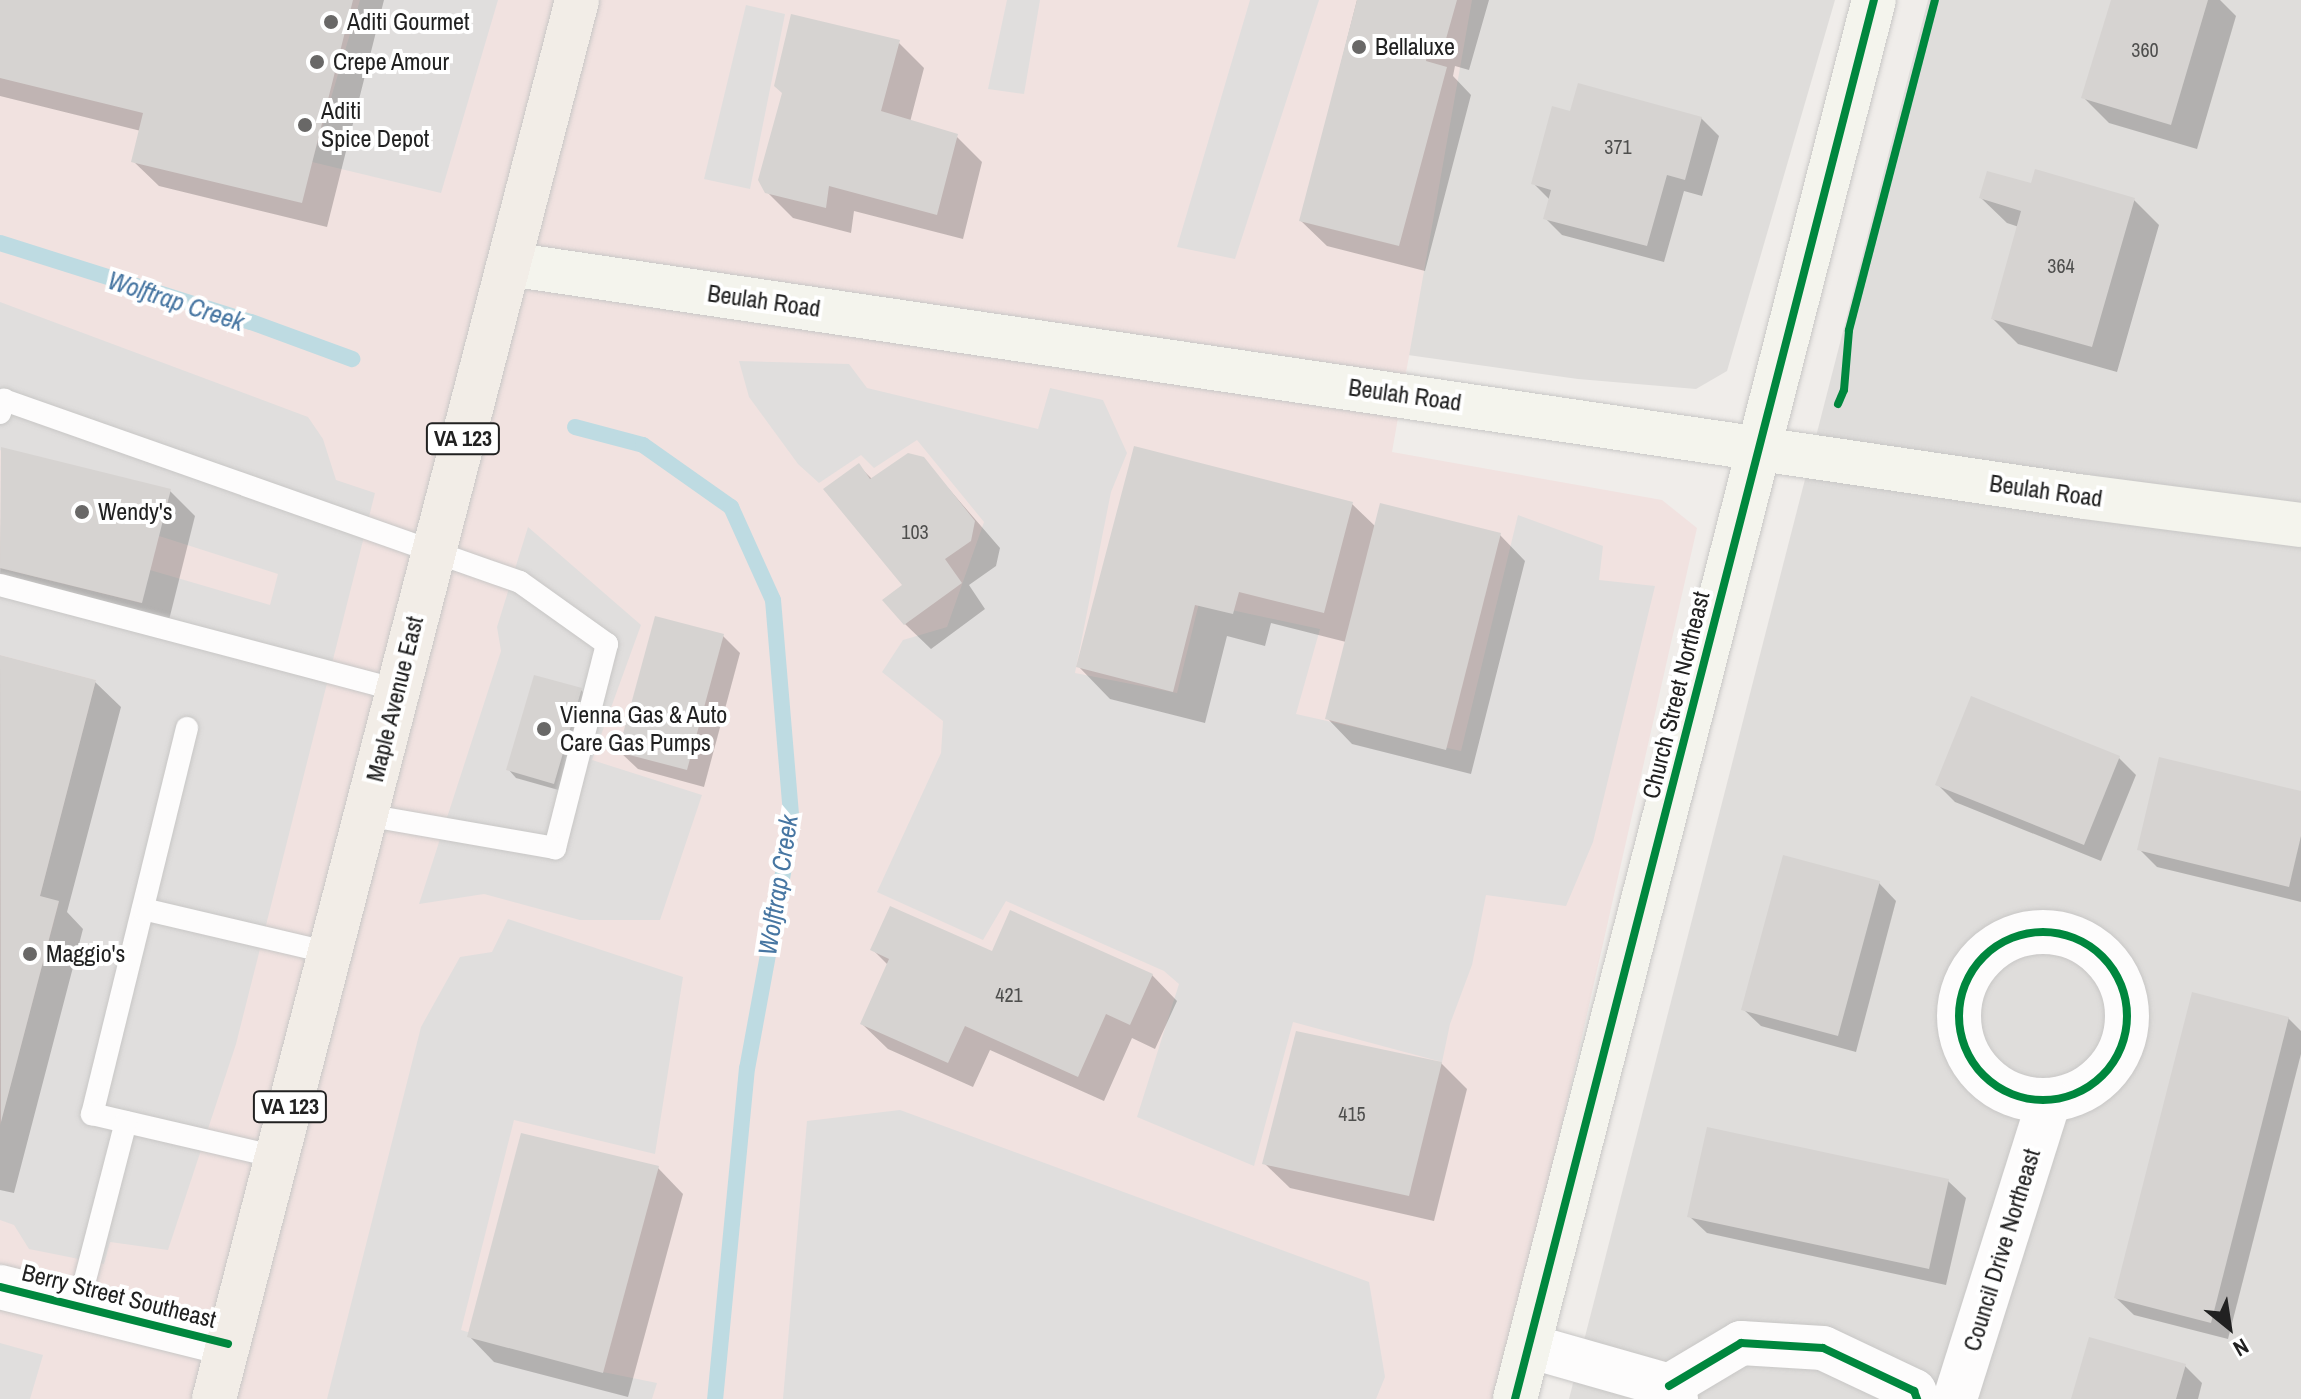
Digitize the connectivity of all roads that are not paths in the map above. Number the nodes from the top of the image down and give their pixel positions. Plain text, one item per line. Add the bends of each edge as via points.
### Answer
1 (577, 0) edge
2 (1874, 0) edge
3 (509, 264) junction
4 (0, 413) edge
5 (1760, 447) junction
6 (2301, 525) edge
7 (434, 551) junction
8 (0, 585) edge
9 (398, 690) junction
10 (187, 728) dead end
11 (366, 815) junction
12 (143, 909) junction
13 (330, 953) junction
14 (2049, 1100) dead end
15 (126, 1122) junction
16 (277, 1157) junction
17 (0, 1287) edge
18 (78, 1307) junction
19 (228, 1344) junction
20 (1529, 1346) junction
21 (1672, 1393) edge
22 (214, 1399) edge
23 (1515, 1399) edge
24 (1917, 1399) edge
25 (1955, 1399) edge

1 - 3 main road, Maple Avenue East / VA 123
2 - 5 main road, Church Street Northeast
3 - 5 main road, Beulah Road
3 - 7 main road, Maple Avenue East / VA 123
4 - 7 lane via 4,400
5 - 6 main road, Beulah Road
5 - 20 main road, Church Street Northeast
7 - 9 main road, Maple Avenue East / VA 123
7 - 11 lane via 520,582 607,644 604,658 555,848
8 - 9 lane
9 - 11 main road, Maple Avenue East / VA 123
10 - 12 lane
11 - 13 main road, Maple Avenue East / VA 123
12 - 13 lane
12 - 15 lane via 92,1114
13 - 16 main road, Maple Avenue East / VA 123
14 - 25 street, Council Drive Northeast
15 - 16 lane
15 - 18 lane
16 - 19 main road, Maple Avenue East / VA 123
17 - 18 street, Berry Street Southeast
18 - 19 street, Berry Street Southeast
19 - 22 main road, Maple Avenue East / VA 123
20 - 21 street
20 - 23 main road, Church Street Northeast
21 - 24 street via 1741,1343 1823,1348 1914,1391

